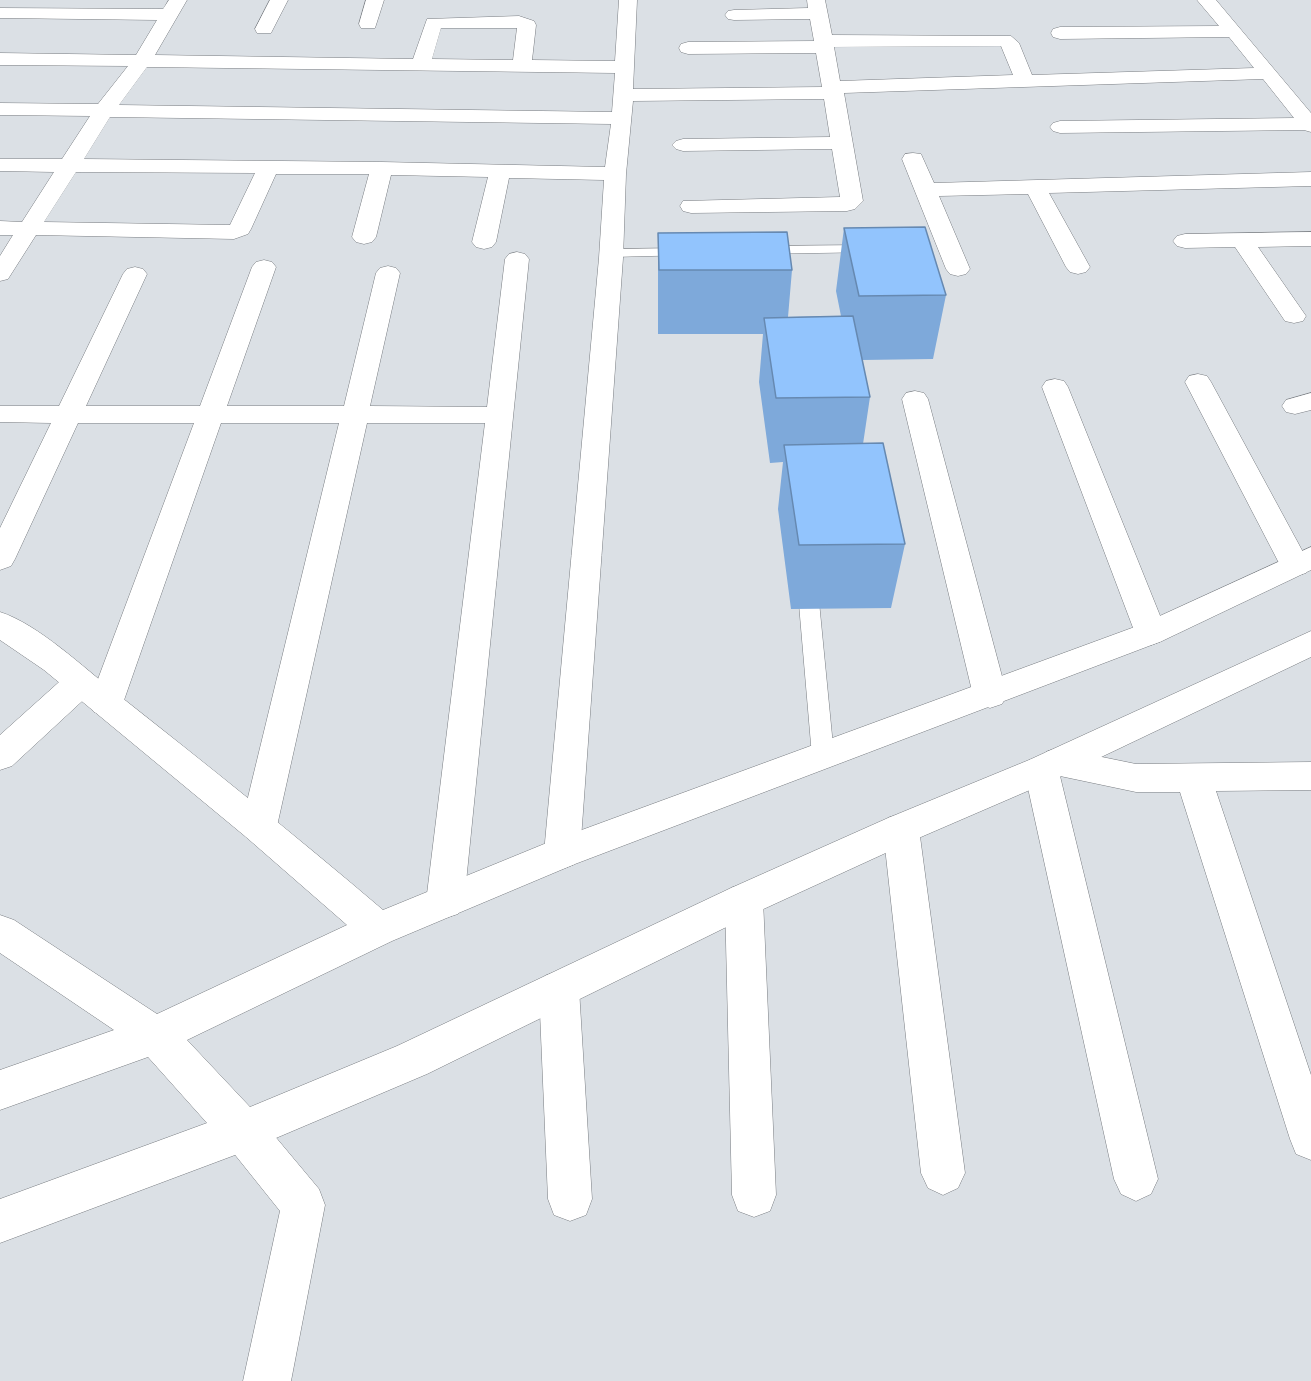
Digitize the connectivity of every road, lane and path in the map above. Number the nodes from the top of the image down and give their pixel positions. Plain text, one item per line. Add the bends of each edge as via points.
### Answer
1 (279, 0) edge
2 (375, 0) edge
3 (627, 0) edge
4 (1206, 0) edge
5 (173, 7) edge
6 (817, 7) edge
7 (0, 13) edge
8 (734, 15) dead end
9 (368, 24) dead end
10 (264, 29) dead end
11 (1234, 31) junction
12 (1060, 33) dead end
13 (824, 44) junction
14 (688, 48) dead end
15 (0, 59) edge
16 (141, 62) junction
17 (421, 64) junction
18 (522, 65) junction
19 (624, 68) junction
20 (1269, 73) junction
21 (1025, 81) junction
22 (833, 90) junction
23 (623, 106) junction
24 (0, 109) edge
25 (103, 112) junction
26 (1310, 125) edge
27 (1060, 127) dead end
28 (842, 143) junction
29 (682, 145) dead end
30 (913, 159) dead end
31 (0, 165) edge
32 (70, 165) junction
33 (268, 168) junction
34 (382, 168) junction
35 (500, 171) junction
36 (615, 174) junction
37 (1311, 179) edge
38 (1035, 187) junction
39 (925, 190) junction
40 (691, 206) dead end
41 (0, 228) edge
42 (28, 229) junction
43 (364, 237) dead end
44 (1311, 239) edge
45 (1242, 240) junction
46 (1185, 241) dead end
47 (484, 242) dead end
48 (871, 249) edge
49 (706, 251) edge
50 (741, 251) edge
51 (612, 253) junction
52 (517, 259) dead end
53 (264, 267) dead end
54 (1078, 267) dead end
55 (958, 269) dead end
56 (388, 273) dead end
57 (0, 274) edge
58 (135, 274) dead end
59 (1294, 316) dead end
60 (1198, 382) dead end
61 (1055, 387) dead end
62 (915, 399) dead end
63 (354, 413) junction
64 (0, 414) edge
65 (69, 414) junction
66 (211, 414) junction
67 (498, 415) junction
68 (0, 559) edge
69 (1303, 561) edge
70 (806, 568) edge
71 (0, 624) edge
72 (1151, 633) junction
73 (1311, 643) edge
74 (93, 693) junction
75 (990, 695) junction
76 (0, 756) edge
77 (823, 756) junction
78 (1050, 766) junction
79 (1311, 776) edge
80 (1194, 779) junction
81 (259, 826) junction
82 (901, 829) junction
83 (562, 853) junction
84 (744, 900) junction
85 (445, 902) junction
86 (378, 929) junction
87 (0, 932) edge
88 (559, 989) junction
89 (155, 1035) junction
90 (0, 1090) edge
91 (243, 1131) junction
92 (1311, 1139) edge
93 (943, 1173) dead end
94 (1136, 1179) dead end
95 (754, 1195) dead end
96 (570, 1199) dead end
97 (0, 1221) edge
98 (267, 1381) edge

1 - 10 street
2 - 9 street
3 - 19 street
4 - 11 street
5 - 7 street
5 - 16 street
6 - 8 street
6 - 13 street
11 - 12 street
11 - 20 street
13 - 14 street
13 - 21 street via 1004,40 1010,43
13 - 22 street
15 - 16 street
16 - 17 street
16 - 25 street
17 - 18 street
17 - 18 street via 436,22 519,22 527,25
18 - 19 street
19 - 23 street
20 - 21 street
20 - 26 street
21 - 22 street
22 - 23 street
22 - 28 street
23 - 25 street
23 - 36 street
24 - 25 street
25 - 32 street
26 - 27 street
28 - 29 street
28 - 40 street via 852,199 848,204
30 - 39 street
31 - 32 street
32 - 33 street
32 - 42 street
33 - 34 street
33 - 42 street via 240,229 234,232
34 - 35 street
34 - 43 street
35 - 36 street
35 - 47 street
36 - 51 street
37 - 38 street
38 - 39 street
38 - 54 street
39 - 55 street
41 - 42 street
42 - 57 street
44 - 45 street
45 - 46 street
45 - 59 street
48 - 50 lane
49 - 51 lane
51 - 83 street
52 - 67 street
53 - 66 street
56 - 63 street
58 - 65 street
60 - 69 street
61 - 72 street
62 - 75 street
63 - 66 street
63 - 67 street
63 - 81 street
64 - 65 street
65 - 66 street
65 - 68 street
66 - 74 street
67 - 85 street
69 - 72 street
70 - 77 lane
71 - 74 street via 55,661
72 - 75 street
73 - 78 street
74 - 76 street
74 - 81 street
75 - 77 street
77 - 83 street
78 - 80 street via 1126,777
78 - 82 street
78 - 94 street
79 - 80 street
80 - 92 street
81 - 86 street
82 - 84 street
82 - 93 street
83 - 85 street
84 - 88 street
84 - 95 street
85 - 86 street
86 - 89 street
87 - 89 street
88 - 91 street via 412,1060
88 - 96 street
89 - 90 street
89 - 91 street
91 - 97 street
91 - 98 street via 303,1204

